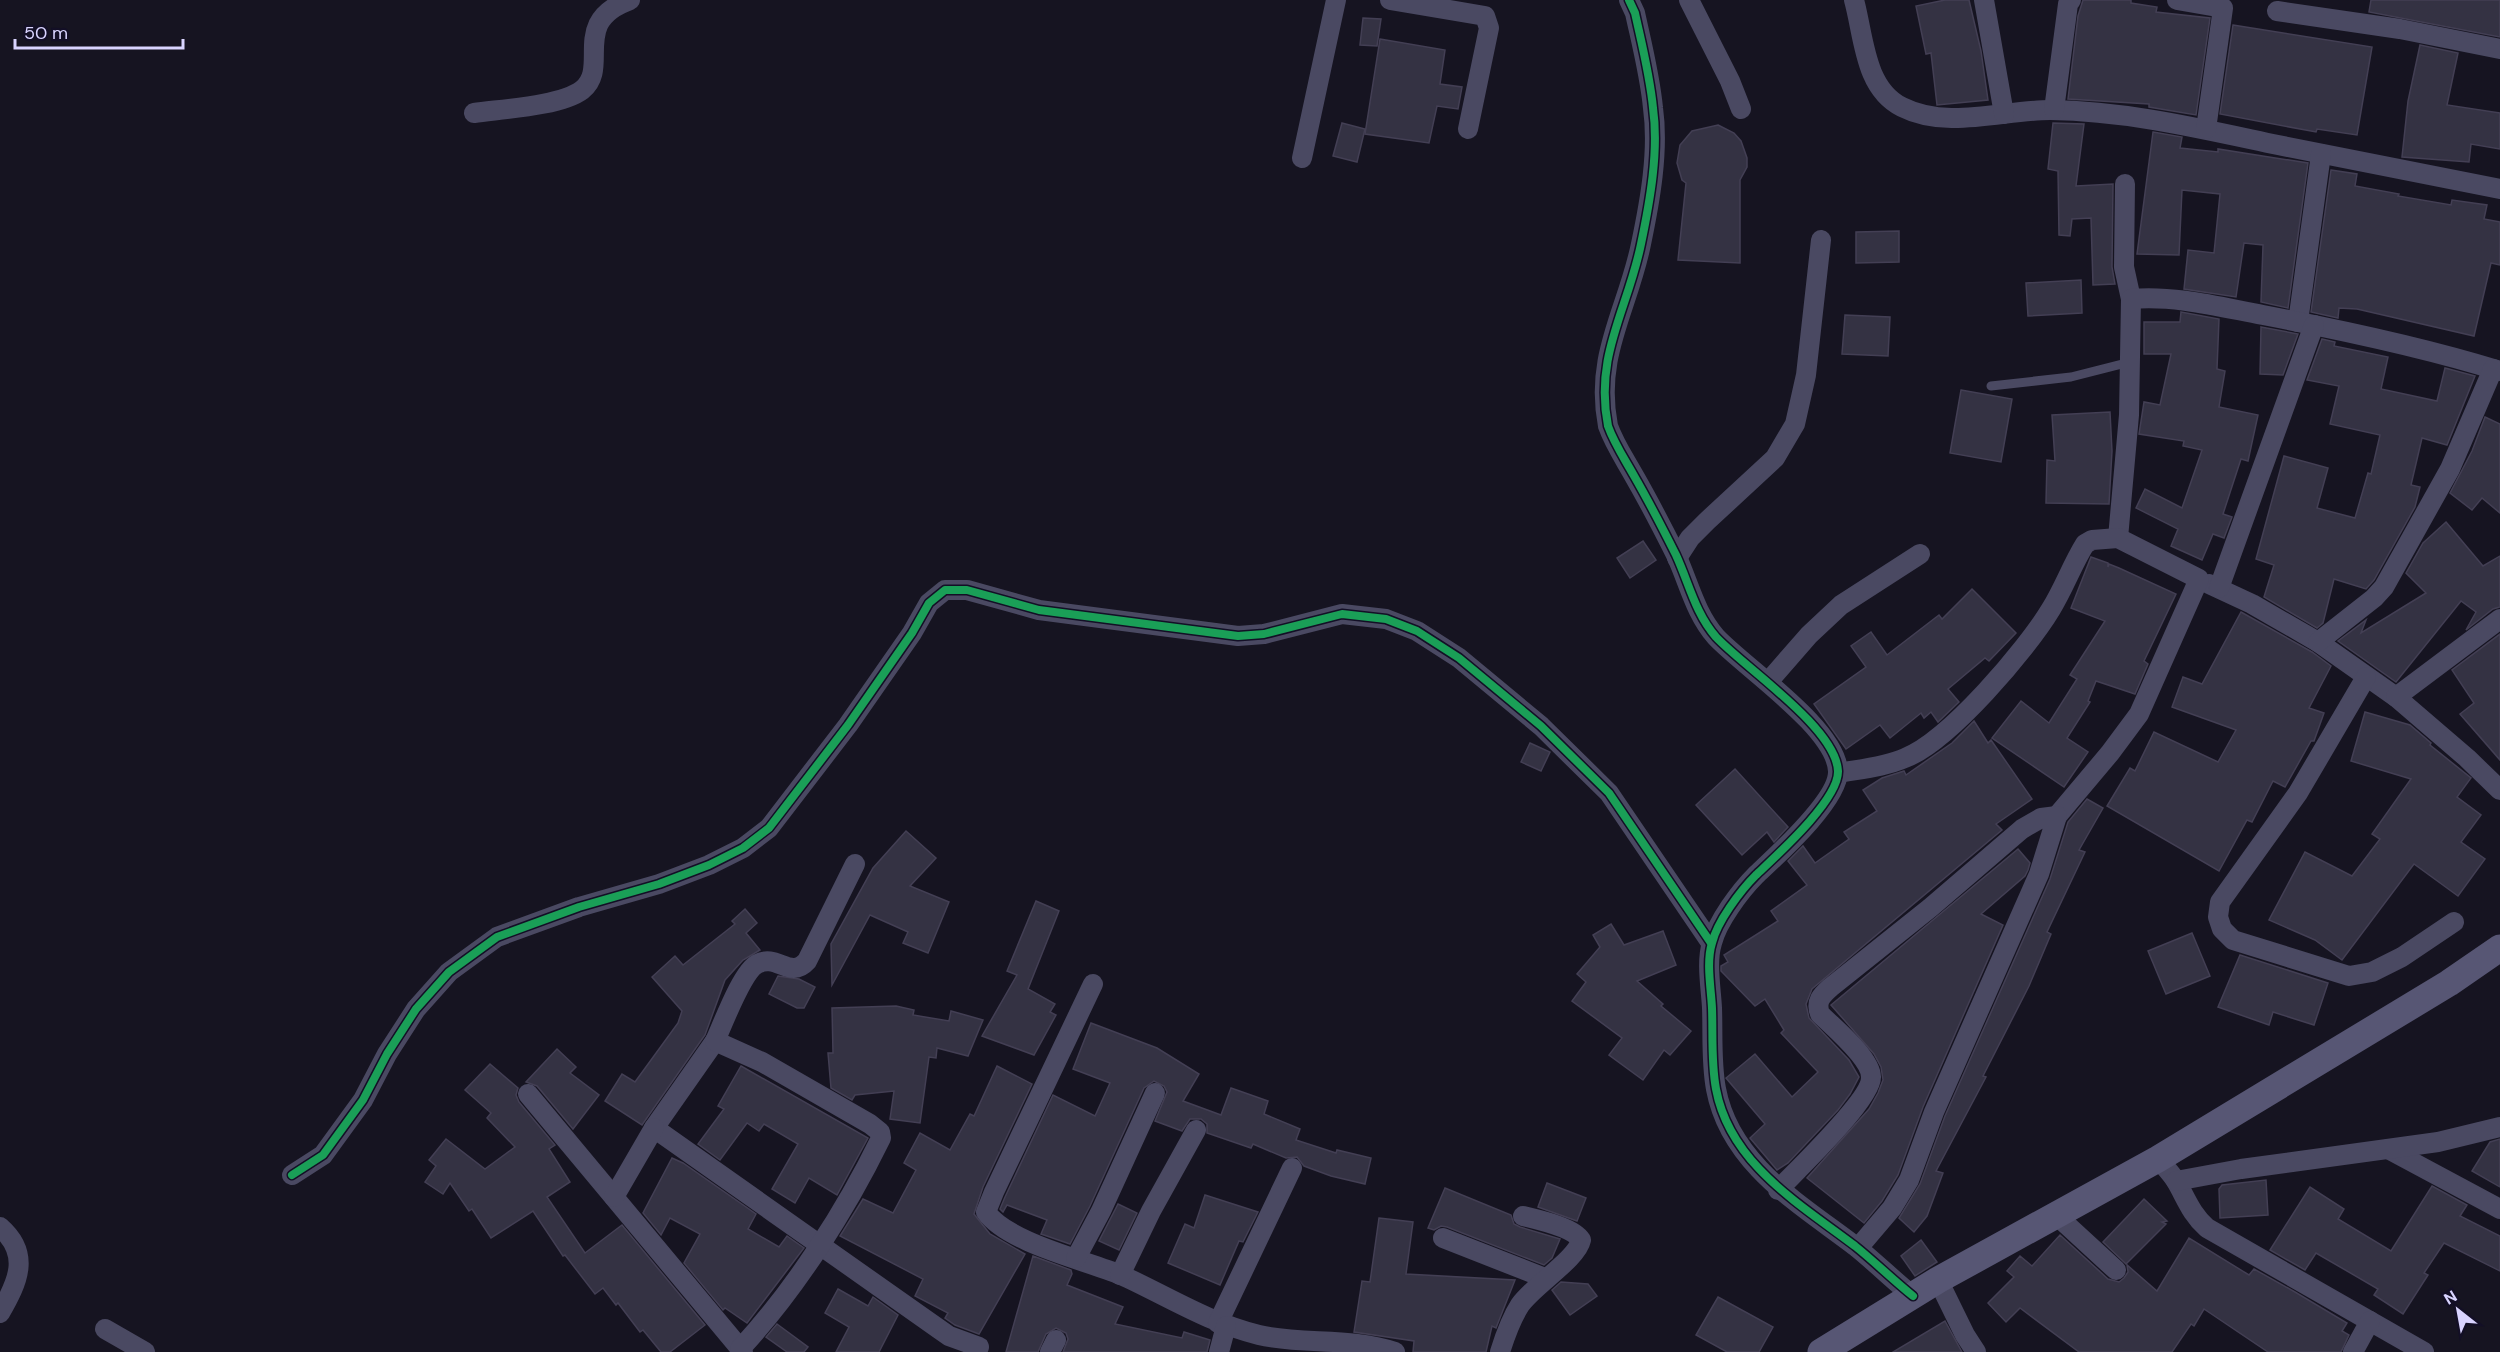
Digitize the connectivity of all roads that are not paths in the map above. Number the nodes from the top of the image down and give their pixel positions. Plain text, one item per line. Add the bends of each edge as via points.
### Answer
1 (630, 0) edge
2 (1336, 0) edge
3 (1390, 0) edge
4 (1650, 0) edge
5 (1689, 0) edge
6 (1854, 0) edge
7 (1984, 0) edge
8 (2071, 0) edge
9 (2177, 0) edge
10 (601, 6) edge
11 (1632, 7) edge
12 (2277, 11) dead end
13 (2500, 49) edge
14 (1741, 109) dead end
15 (2054, 110) junction
16 (474, 112) dead end
17 (2004, 114) junction
18 (1468, 129) dead end
19 (2206, 129) junction
20 (2321, 154) junction
21 (1302, 158) dead end
22 (2125, 184) dead end
23 (2500, 189) edge
24 (1821, 240) dead end
25 (2131, 299) junction
26 (2306, 323) junction
27 (2131, 362) junction
28 (2496, 370) edge
29 (1991, 386) dead end
30 (2118, 538) junction
31 (1920, 554) dead end
32 (1677, 558) junction
33 (2199, 579) junction
34 (2219, 588) junction
35 (2500, 619) edge
36 (2319, 642) junction
37 (2366, 677) junction
38 (1768, 682) junction
39 (2396, 698) junction
40 (1838, 773) junction
41 (2500, 790) edge
42 (2058, 816) junction
43 (855, 864) dead end
44 (2454, 922) dead end
45 (1711, 943) junction
46 (2500, 948) edge
47 (1093, 984) dead end
48 (715, 1041) junction
49 (1155, 1093) dead end
50 (528, 1094) dead end
51 (2500, 1127) edge
52 (654, 1128) junction
53 (1196, 1130) dead end
54 (2388, 1149) junction
55 (2158, 1158) junction
56 (1292, 1168) dead end
57 (292, 1175) dead end
58 (2176, 1181) junction
59 (1778, 1190) junction
60 (614, 1197) junction
61 (2500, 1209) edge
62 (2055, 1214) junction
63 (1523, 1216) dead end
64 (0, 1227) edge
65 (1443, 1238) dead end
66 (819, 1243) junction
67 (1858, 1248) junction
68 (1076, 1258) junction
69 (2116, 1270) dead end
70 (1120, 1275) junction
71 (1545, 1278) junction
72 (1938, 1280) junction
73 (1912, 1296) junction
74 (0, 1313) edge
75 (2370, 1321) junction
76 (1222, 1325) junction
77 (105, 1329) dead end
78 (979, 1347) dead end
79 (741, 1350) edge
80 (145, 1352) edge
81 (1219, 1352) edge
82 (1395, 1352) edge
83 (1500, 1352) edge
84 (1821, 1352) edge
85 (1976, 1352) edge
86 (2353, 1352) edge
87 (2424, 1352) edge

1 - 10 street
2 - 21 street
3 - 18 street via 1485,16 1489,28
4 - 11 street
5 - 14 street
6 - 17 street via 1868,60 1888,99 1904,108 1952,118
7 - 17 street
8 - 15 street
9 - 19 street via 2223,8
10 - 16 street via 593,36 593,73 584,89 567,98
11 - 32 street via 1654,110 1653,165 1641,245 1609,350 1604,405 1612,436
12 - 13 street
15 - 17 street
15 - 19 street via 2153,118
19 - 20 street
20 - 23 street
20 - 26 street
22 - 25 street via 2124,267
24 - 32 street via 1806,375 1796,424 1775,458 1707,520
25 - 26 street via 2175,299
25 - 27 street
26 - 28 street
26 - 34 street
27 - 29 lane via 2071,378
27 - 30 street
28 - 36 street via 2450,469 2384,587
30 - 33 street
30 - 40 street via 2085,544 2032,639 1979,698 1927,745 1906,758
31 - 38 street via 1841,605
32 - 38 street via 1708,628
33 - 34 street
33 - 42 street via 2139,714
34 - 36 street
35 - 39 street
36 - 37 street
37 - 39 street
37 - 44 street via 2298,793 2220,902 2218,917 2222,929 2233,940 2259,950 2349,976 2372,972 2402,957
38 - 40 street via 1817,731 1833,754
39 - 41 street
40 - 45 street via 1828,798 1746,885
42 - 59 street via 2041,818 2022,829 1819,999 1820,1014 1867,1065 1871,1076 1869,1088
42 - 67 street via 2039,874 1934,1112 1909,1180 1892,1208
43 - 48 street via 807,961 801,968 793,969 767,962 756,964 743,980
45 - 57 street via 1609,793 1577,759 1497,688 1417,632 1386,619 1342,614 1264,634 1238,636 1039,610 967,590 945,590 929,603 848,725 769,828 743,848 709,865 497,937 468,958 449,972 416,1008 363,1100 323,1155
45 - 59 street via 1716,1089 1728,1125 1748,1156
46 - 55 street
47 - 68 street via 986,1212 992,1220 1035,1244
48 - 52 street
48 - 66 street via 762,1062 880,1132 881,1138 856,1184
49 - 68 street
50 - 60 street
51 - 54 street
52 - 60 street
52 - 66 street
53 - 70 street
54 - 58 street
54 - 61 street
55 - 58 street
55 - 62 street
56 - 76 street
58 - 75 street via 2187,1204 2207,1228
59 - 67 street
60 - 79 street
62 - 69 street
62 - 72 street
63 - 71 street via 1570,1231 1581,1240 1579,1247
64 - 74 street via 13,1238 20,1261 14,1289
65 - 71 street
66 - 78 street via 944,1332
66 - 79 street via 771,1316
67 - 73 street
68 - 70 street
70 - 76 street
71 - 83 street via 1521,1304 1508,1326
72 - 73 street
72 - 85 street
73 - 84 street
75 - 86 street
75 - 87 street
76 - 81 street
76 - 82 street via 1292,1340
77 - 80 street

